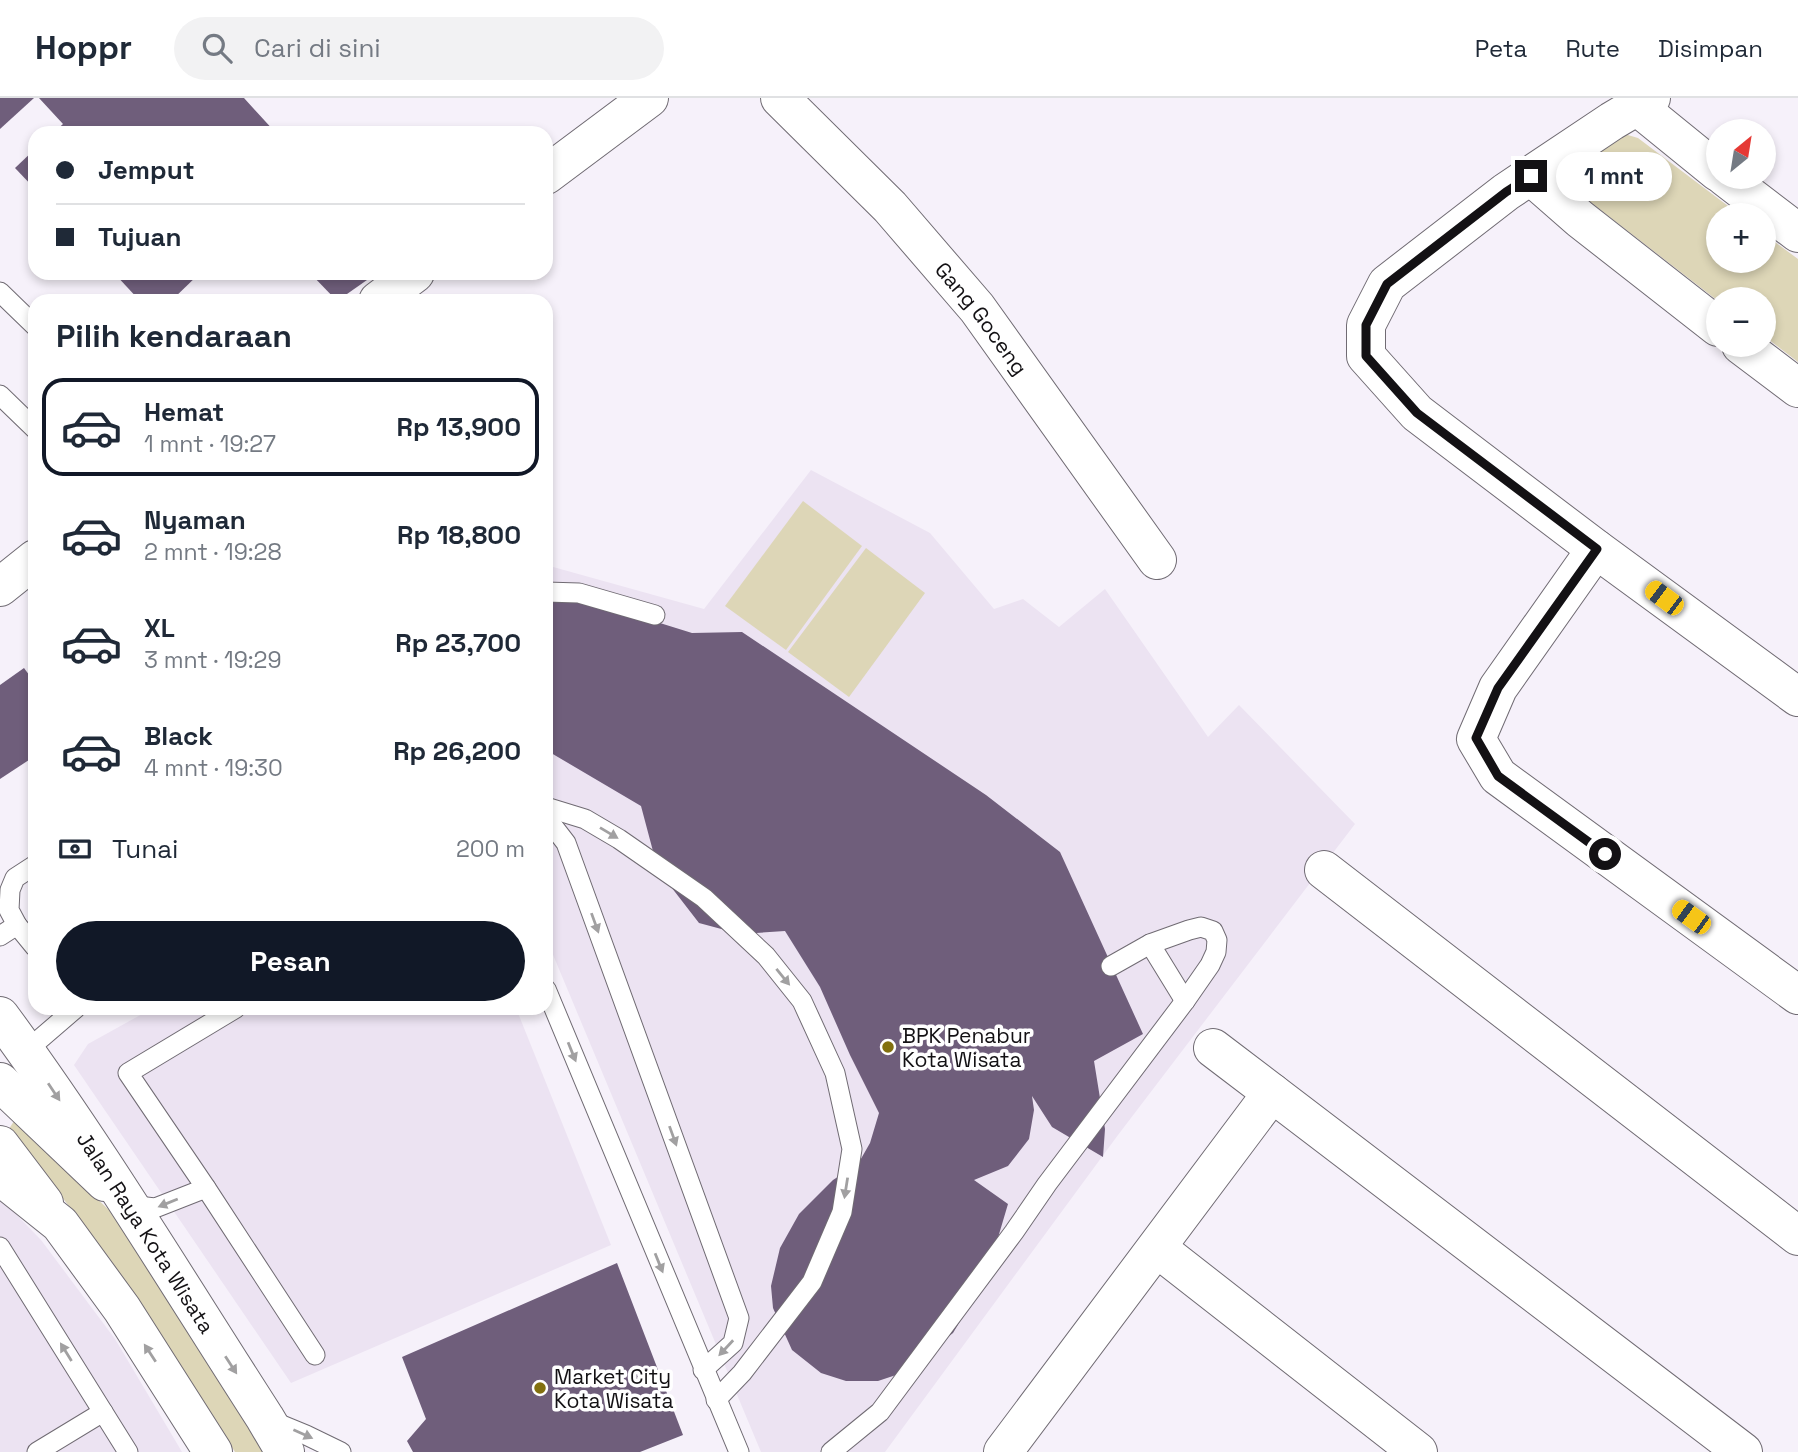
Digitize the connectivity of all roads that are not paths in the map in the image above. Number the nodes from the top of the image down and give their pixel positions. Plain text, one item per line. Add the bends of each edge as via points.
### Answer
1 (649, 98) edge
2 (780, 98) edge
3 (1645, 102) edge
4 (1706, 160) edge
5 (553, 170) edge
6 (1531, 176) junction
7 (1741, 189) edge
8 (1798, 233) edge
9 (406, 280) edge
10 (0, 292) edge
11 (387, 294) edge
12 (1706, 318) edge
13 (28, 319) edge
14 (1757, 357) edge
15 (1798, 388) edge
16 (0, 395) edge
17 (28, 422) edge
18 (1597, 549) junction
19 (1157, 560) dead end
20 (28, 565) edge
21 (0, 587) edge
22 (553, 592) edge
23 (655, 615) dead end
24 (1798, 697) edge
25 (553, 809) edge
26 (553, 826) edge
27 (28, 870) edge
28 (1324, 870) dead end
29 (9, 917) edge
30 (0, 936) edge
31 (28, 939) edge
32 (1150, 944) junction
33 (1111, 966) dead end
34 (1798, 995) edge
35 (1185, 1001) junction
36 (553, 1006) edge
37 (68, 1015) edge
38 (224, 1015) edge
39 (0, 1016) edge
40 (1213, 1048) dead end
41 (26, 1051) junction
42 (0, 1082) edge
43 (1272, 1093) junction
44 (0, 1145) edge
45 (0, 1176) edge
46 (206, 1188) junction
47 (129, 1205) junction
48 (60, 1224) junction
49 (1798, 1236) edge
50 (0, 1247) edge
51 (1157, 1248) junction
52 (315, 1355) dead end
53 (703, 1370) junction
54 (716, 1401) junction
55 (103, 1412) junction
56 (265, 1418) junction
57 (1021, 1445) edge
58 (37, 1452) edge
59 (128, 1452) edge
60 (214, 1452) edge
61 (285, 1452) edge
62 (341, 1452) edge
63 (739, 1452) edge
64 (831, 1452) edge
65 (1418, 1452) edge
66 (1743, 1452) edge

1 - 5 street
2 - 19 street, Gang Goceng via 890,207 976,308
3 - 4 street
3 - 6 street
6 - 12 street
6 - 18 street via 1387,284 1366,325 1366,356 1417,413
7 - 8 street
9 - 11 street
10 - 13 lane
14 - 15 street
16 - 17 lane
18 - 24 street
18 - 34 street via 1498,688 1476,738 1498,776
20 - 21 street
22 - 23 lane via 579,593
25 -> 54 lane via 585,819 619,839 704,898 766,956 802,1001 835,1073 852,1149 842,1212 812,1282
26 -> 53 lane via 566,843 739,1318 733,1343
27 - 29 lane via 15,878 10,890
28 - 49 street
29 - 30 lane
29 - 31 lane
32 - 33 lane
32 - 35 lane
32 - 35 lane via 1201,927 1213,930 1216,952
35 - 64 lane via 880,1412
36 -> 53 lane
37 - 41 lane
38 - 46 lane via 128,1073
39 - 41 street, Jalan Raya Kota Wisata
40 - 43 street
41 -> 47 street, Jalan Raya Kota Wisata
42 - 47 street
43 - 51 street
43 - 66 street
44 - 48 street
45 - 48 street
46 -> 47 lane via 155,1208
46 - 52 lane
47 -> 56 street, Jalan Raya Kota Wisata
60 -> 48 street via 122,1309
55 -> 50 lane
51 - 57 street
51 - 65 street
53 - 54 lane
54 - 63 lane
55 - 58 lane
55 - 59 lane
56 - 61 street, Jalan Raya Kota Wisata
56 -> 62 lane

